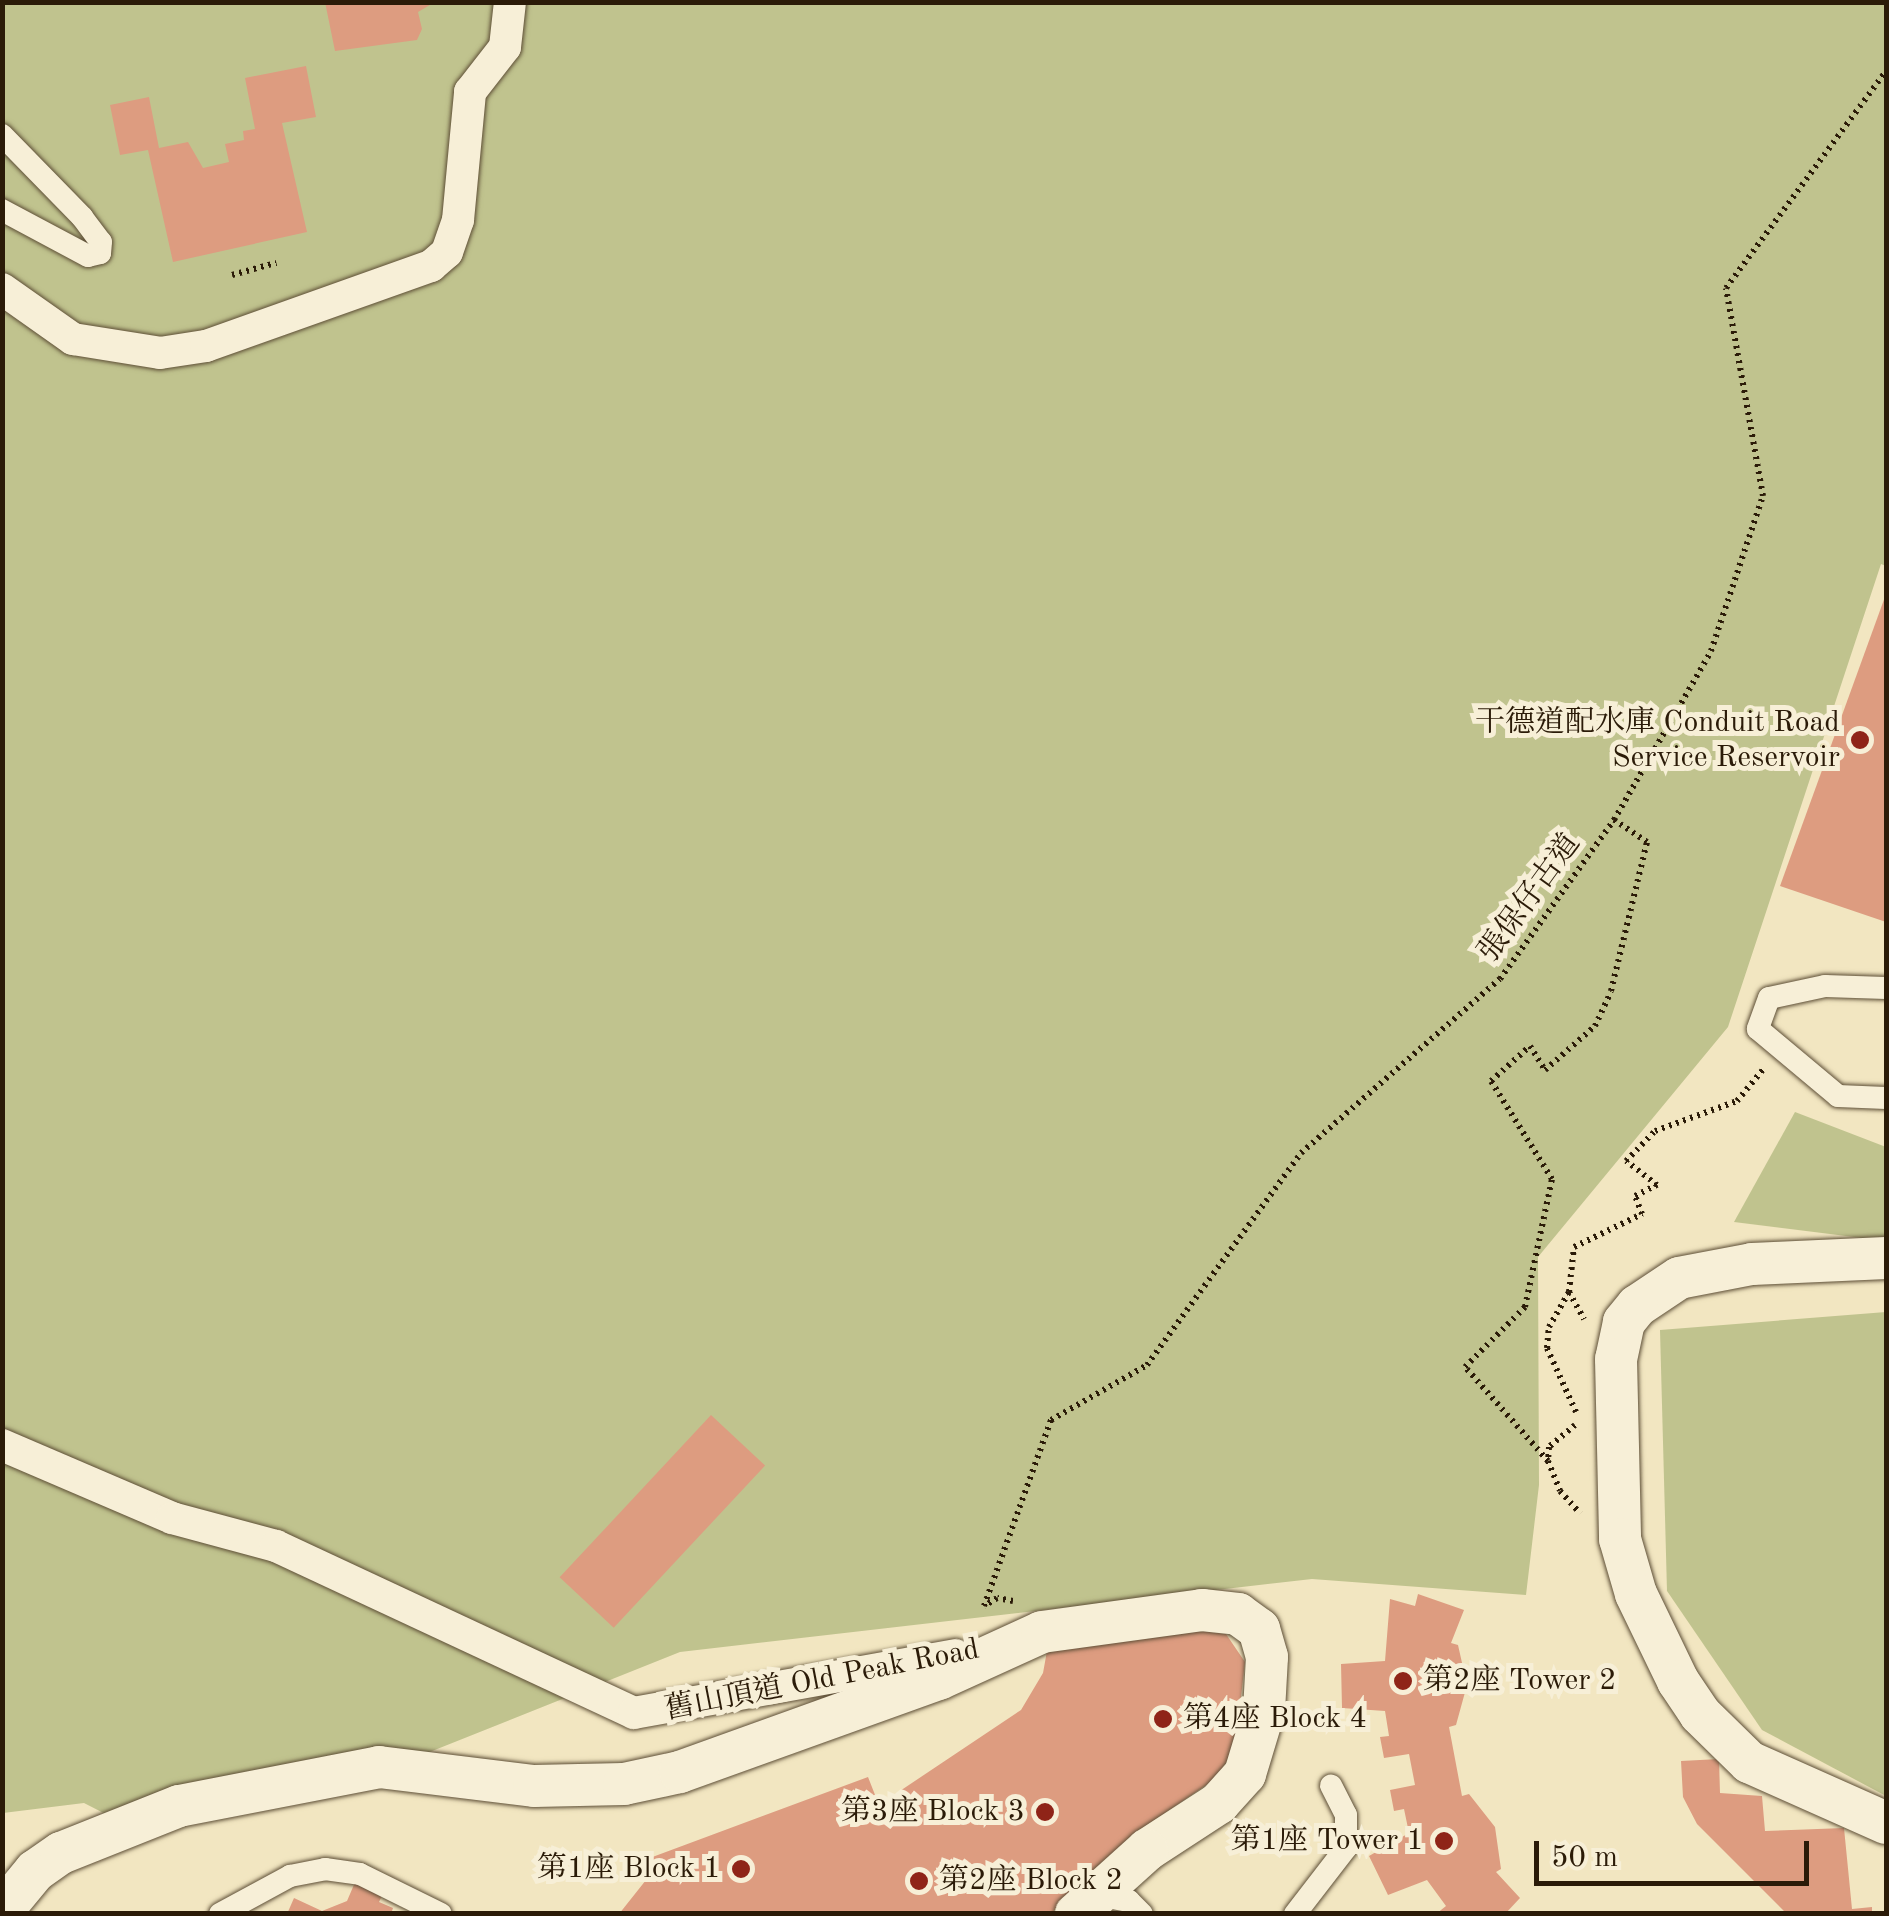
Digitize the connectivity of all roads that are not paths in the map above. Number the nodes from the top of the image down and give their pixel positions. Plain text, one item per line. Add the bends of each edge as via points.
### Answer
1 (510, 2) edge
2 (2, 135) edge
3 (2, 210) edge
4 (2, 289) edge
5 (1886, 988) edge
6 (1886, 1098) edge
7 (1886, 1258) edge
8 (2, 1445) edge
9 (1014, 1643) junction
10 (1330, 1786) dead end
11 (1886, 1823) edge
12 (1095, 1905) edge
13 (2, 1910) edge
14 (220, 1914) edge
15 (442, 1914) edge
16 (1142, 1914) edge
17 (1295, 1914) edge

1 - 4 street via 506,47 470,92 458,220 447,252 431,266 206,346 160,353 74,338
2 - 3 lane via 82,217 101,242 100,253 88,256
5 - 6 lane via 1825,986 1769,998 1758,1029 1838,1096
7 - 11 street via 1752,1264 1679,1278 1624,1322 1616,1359 1620,1539 1636,1594 1678,1680 1700,1714 1748,1762
8 - 9 street, 舊山頂道 Old Peak Road via 172,1518 276,1546 634,1713
9 - 12 street, 舊山頂道 Old Peak Road via 1062,1628 1216,1609 1247,1619 1262,1638 1264,1711 1238,1785
9 - 13 street via 939,1679 653,1778 563,1788 380,1767 179,1806 61,1853 34,1872
10 - 17 lane via 1346,1815 1346,1848
12 - 16 lane via 1128,1901
14 - 15 lane via 290,1876 325,1868 360,1874

